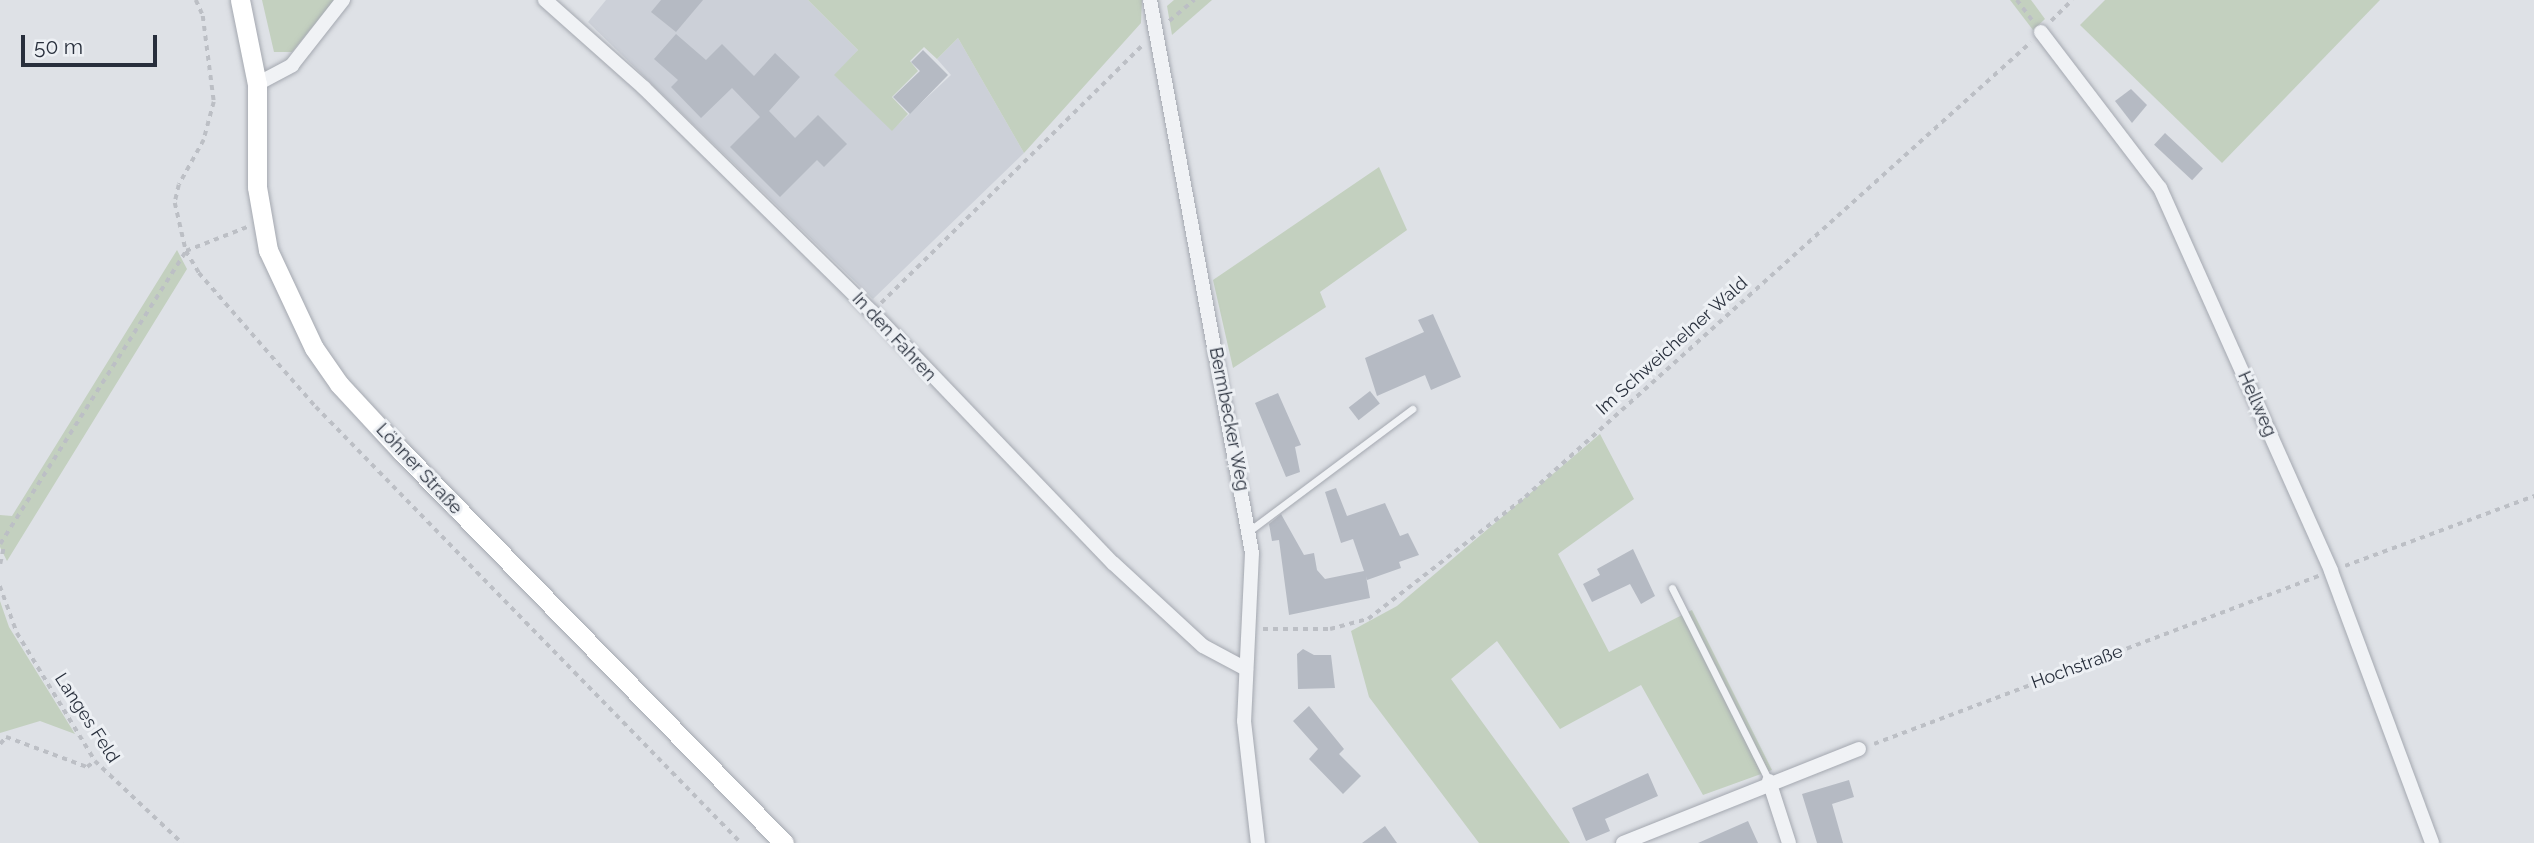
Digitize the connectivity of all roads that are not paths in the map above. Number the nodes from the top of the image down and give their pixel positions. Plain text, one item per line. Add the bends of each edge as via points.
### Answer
1 (240, 0) edge
2 (343, 0) edge
3 (545, 0) edge
4 (1150, 0) edge
5 (2041, 32) road end
6 (257, 84) junction
7 (1412, 409) dead end
8 (1248, 531) junction
9 (1671, 588) dead end
10 (1246, 669) junction
11 (1859, 749) road end
12 (1769, 781) junction
13 (784, 843) edge
14 (1258, 843) edge
15 (1623, 843) edge
16 (1789, 843) edge
17 (2432, 843) edge

1 - 6 main road, Löhner Straße
2 - 6 street via 292,65
3 - 10 street, In den Fahren via 644,88 872,312 1113,563 1203,646
4 - 8 street, Bermbecker Weg
5 - 17 street, Hellweg via 2160,188 2331,571
6 - 13 main road, Löhner Straße via 262,222 293,312 339,384
7 - 8 lane
8 - 10 street, Bermbecker Weg
9 - 12 lane
10 - 14 street, Bermbecker Weg via 1244,721
11 - 12 street
12 - 15 street
12 - 16 street

